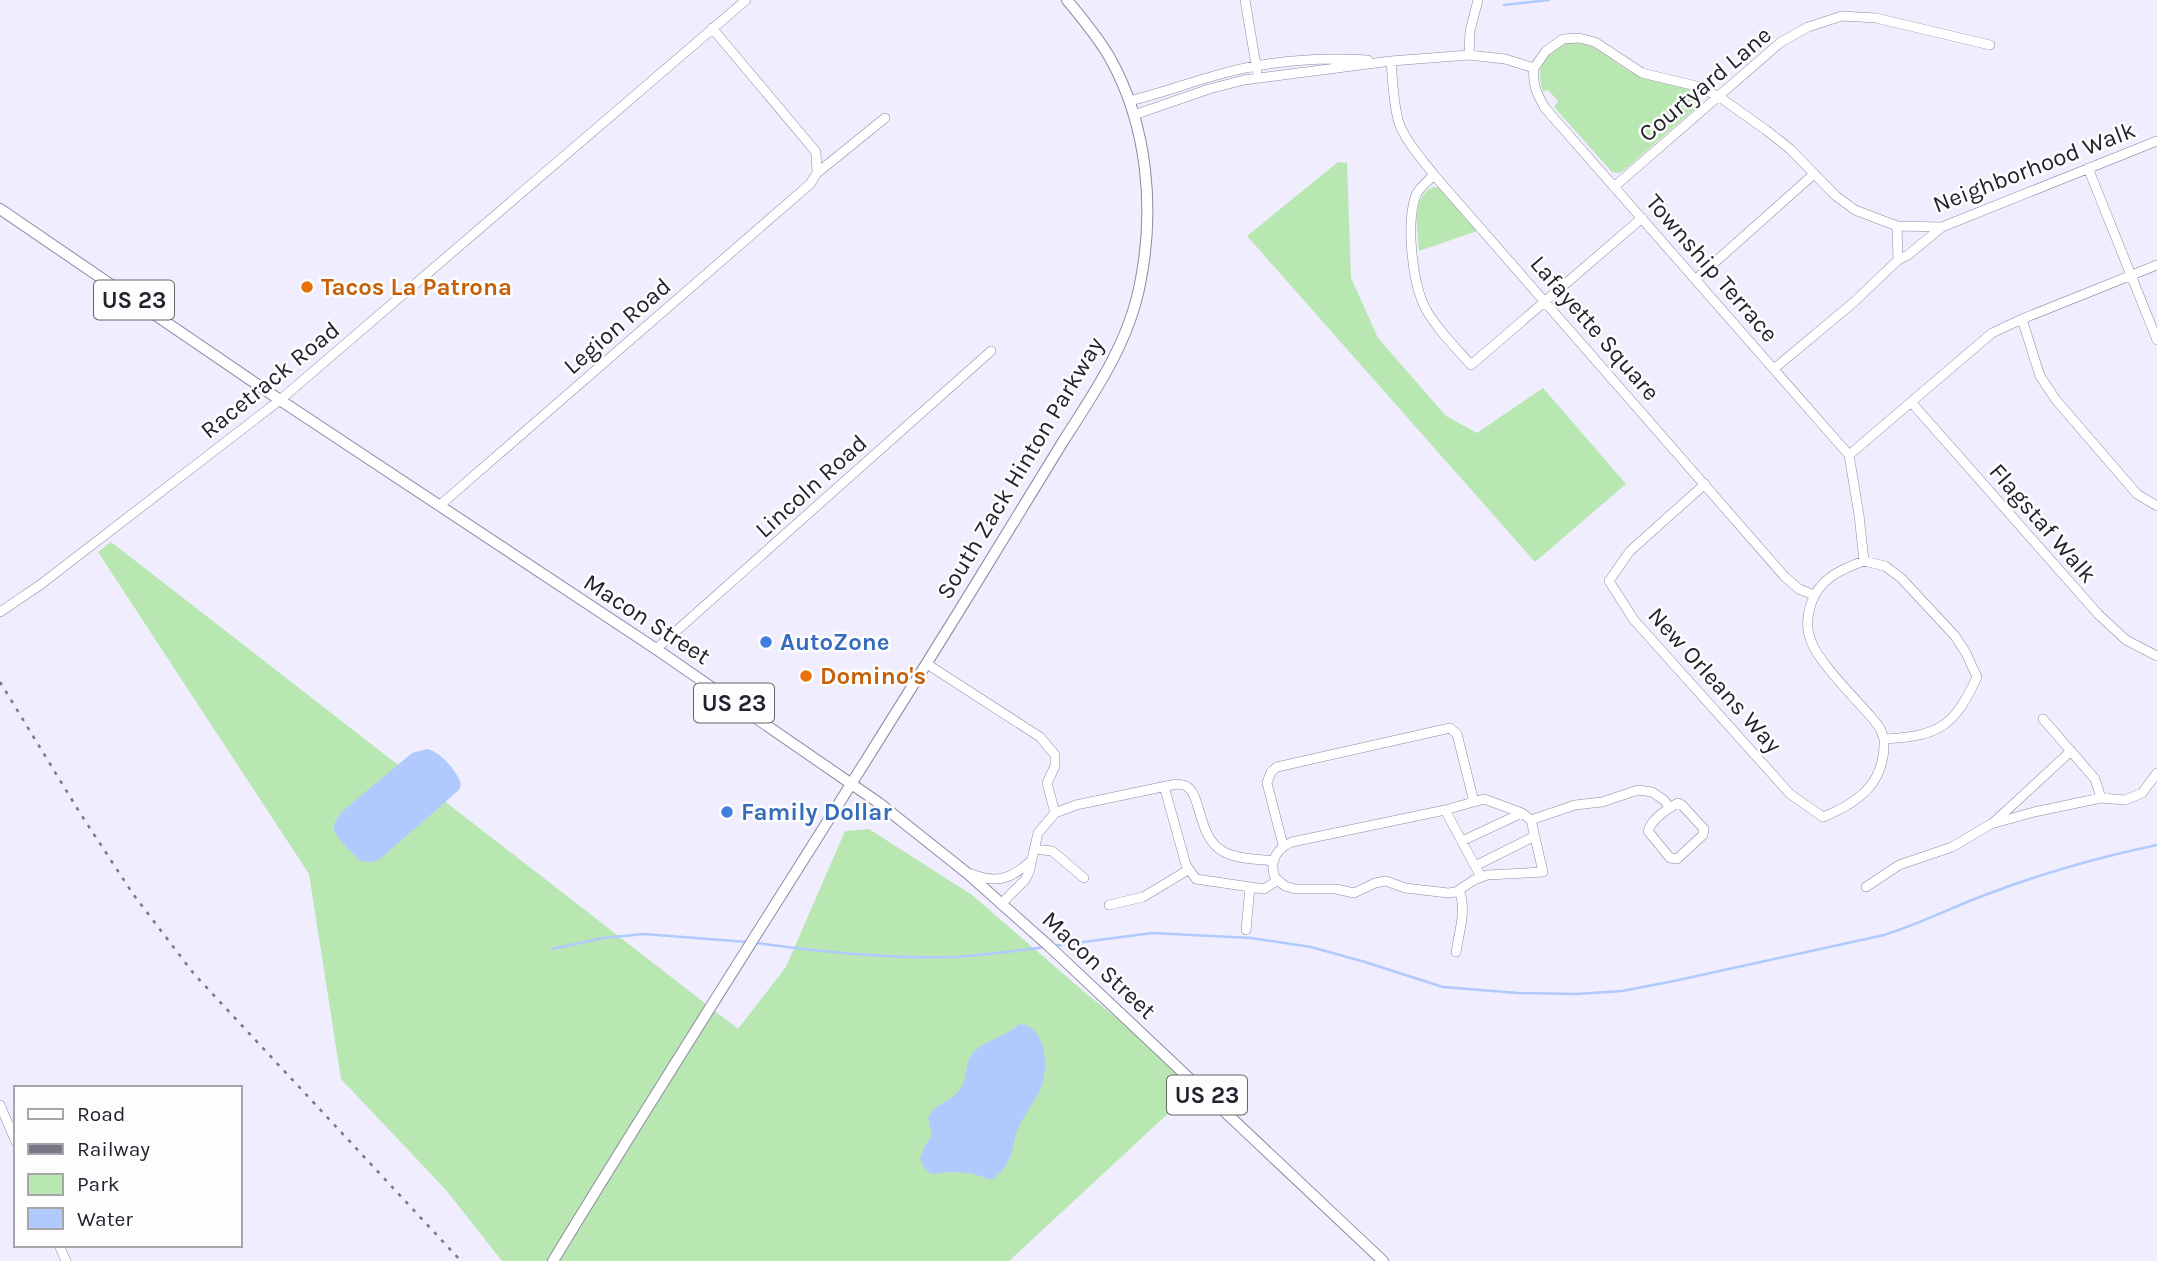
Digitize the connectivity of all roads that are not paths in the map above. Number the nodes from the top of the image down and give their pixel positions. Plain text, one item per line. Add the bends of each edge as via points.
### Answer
1 (746, 0) edge
2 (1067, 0) edge
3 (1245, 0) edge
4 (1479, 0) edge
5 (712, 28) junction
6 (1990, 46) dead end
7 (1469, 55) junction
8 (1391, 61) junction
9 (1256, 66) junction
10 (1534, 68) junction
11 (1258, 77) junction
12 (1718, 96) junction
13 (1129, 101) junction
14 (1134, 115) junction
15 (885, 118) dead end
16 (2157, 141) edge
17 (2088, 168) junction
18 (817, 173) junction
19 (1814, 174) junction
20 (1434, 175) junction
21 (1615, 186) junction
22 (0, 209) edge
23 (1642, 218) junction
24 (1898, 226) junction
25 (1942, 227) junction
26 (1898, 260) junction
27 (2157, 265) edge
28 (2131, 275) junction
29 (1696, 279) junction
30 (1546, 302) junction
31 (2022, 319) junction
32 (2157, 340) edge
33 (991, 351) dead end
34 (1775, 368) junction
35 (280, 400) junction
36 (1911, 402) junction
37 (1849, 454) junction
38 (1705, 484) junction
39 (439, 506) junction
40 (2157, 506) edge
41 (1864, 561) junction
42 (1814, 595) junction
43 (0, 612) edge
44 (656, 649) junction
45 (2157, 656) edge
46 (927, 664) junction
47 (2043, 719) dead end
48 (1884, 739) junction
49 (2071, 751) junction
50 (2157, 773) edge
51 (851, 783) junction
52 (1164, 786) junction
53 (2101, 799) junction
54 (1474, 802) junction
55 (1669, 807) junction
56 (1445, 810) junction
57 (1055, 813) junction
58 (1522, 813) junction
59 (1531, 820) junction
60 (1991, 824) junction
61 (1535, 836) junction
62 (1462, 841) junction
63 (1283, 845) junction
64 (1034, 849) junction
65 (1032, 860) junction
66 (1273, 861) junction
67 (1475, 866) junction
68 (1188, 870) junction
69 (967, 873) junction
70 (1481, 877) junction
71 (1084, 878) dead end
72 (1278, 880) junction
73 (1250, 887) junction
74 (1866, 887) dead end
75 (1459, 890) junction
76 (1001, 904) junction
77 (1109, 905) dead end
78 (1247, 930) dead end
79 (1456, 953) dead end
80 (0, 1105) edge
81 (14, 1138) edge
82 (552, 1261) edge
83 (1382, 1261) edge

1 - 5 street, Racetrack Road
2 - 13 main road, South Zack Hinton Parkway via 1110,58
3 - 9 street
4 - 7 street
5 - 18 street via 816,152
5 - 35 street, Racetrack Road
6 - 12 street, Courtyard Lane via 1876,18 1842,16 1781,41
7 - 8 street
7 - 10 street
8 - 9 street via 1334,58
8 - 11 street
8 - 20 street, Lafayette Square via 1400,125
9 - 11 street
9 - 13 street
10 - 12 street, Neighborhood Walk via 1546,51 1563,39 1579,38 1595,42 1642,72
10 - 21 street, Township Terrace via 1536,93 1545,108
11 - 14 street
12 - 19 street, Neighborhood Walk via 1790,149
12 - 21 street, Courtyard Lane
13 - 14 main road, South Zack Hinton Parkway
14 - 46 main road, South Zack Hinton Parkway via 1149,199 1135,307 1108,370
15 - 18 street, Legion Road
16 - 17 street, Neighborhood Walk
17 - 25 street, Neighborhood Walk
17 - 28 street
18 - 39 street, Legion Road via 810,184
19 - 24 street, Neighborhood Walk via 1855,210
19 - 29 street
20 - 30 street, Lafayette Square
20 - 30 street via 1417,192 1414,206 1415,274 1422,303 1471,365
21 - 23 street, Township Terrace
22 - 35 main road, Macon Street / US 23
23 - 29 street, Township Terrace
23 - 30 street
24 - 25 street, Neighborhood Walk
24 - 26 street
25 - 26 street
26 - 34 street
27 - 28 street
28 - 31 street
28 - 32 street
29 - 34 street, Township Terrace
30 - 38 street, Lafayette Square
31 - 36 street via 1992,333
31 - 40 street via 2040,376 2056,400 2137,494
33 - 44 street, Lincoln Road
34 - 37 street, Township Terrace
35 - 39 main road, Macon Street / US 23
35 - 43 street, Racetrack Road
36 - 37 street
36 - 45 street, Flagstaf Walk via 2098,614 2126,640
37 - 41 street
38 - 42 street, Lafayette Square via 1785,577
38 - 48 street, New Orleans Way via 1630,551 1609,581 1634,620 1790,794 1823,817 1847,807 1876,779 1885,755
39 - 44 main road, Macon Street / US 23
41 - 42 street via 1832,575
41 - 48 street via 1885,566 1901,578 1955,636 1977,677 1965,703 1946,723 1911,737
42 - 48 street via 1807,626 1811,643
44 - 51 main road, Macon Street / US 23
46 - 51 main road, South Zack Hinton Parkway
46 - 57 street via 1040,737 1055,755 1047,783
47 - 49 street
49 - 53 street via 2095,779
49 - 60 street
50 - 53 street via 2141,793 2124,800
51 - 69 main road, Macon Street / US 23
51 - 82 main road, South Zack Hinton Parkway
52 - 57 street
52 - 66 street via 1175,783 1192,791 1206,835 1225,853
52 - 68 street
53 - 60 street
54 - 56 street
54 - 58 street via 1484,799
54 - 63 street via 1457,734 1450,728 1277,767 1267,783
55 - 55 street via 1682,805 1704,829 1677,859 1670,858 1648,831
55 - 59 street via 1651,792 1638,790
56 - 62 street
56 - 63 street
57 - 64 street via 1038,833
58 - 59 street
58 - 62 street
59 - 61 street
60 - 74 street via 1952,847 1899,865
61 - 67 street
61 - 70 street via 1543,872
62 - 67 street
63 - 66 street
64 - 65 street
64 - 71 street via 1052,851
65 - 69 street via 998,880
65 - 76 street via 1025,880
66 - 72 street
67 - 70 street
68 - 73 street via 1196,879
68 - 77 street via 1143,897
69 - 76 main road, Macon Street / US 23
70 - 75 street
72 - 73 street via 1264,889
72 - 75 street via 1295,889 1354,893 1386,881 1447,893
73 - 78 street
75 - 79 street via 1463,900
76 - 83 main road, Macon Street / US 23
80 - 81 street

